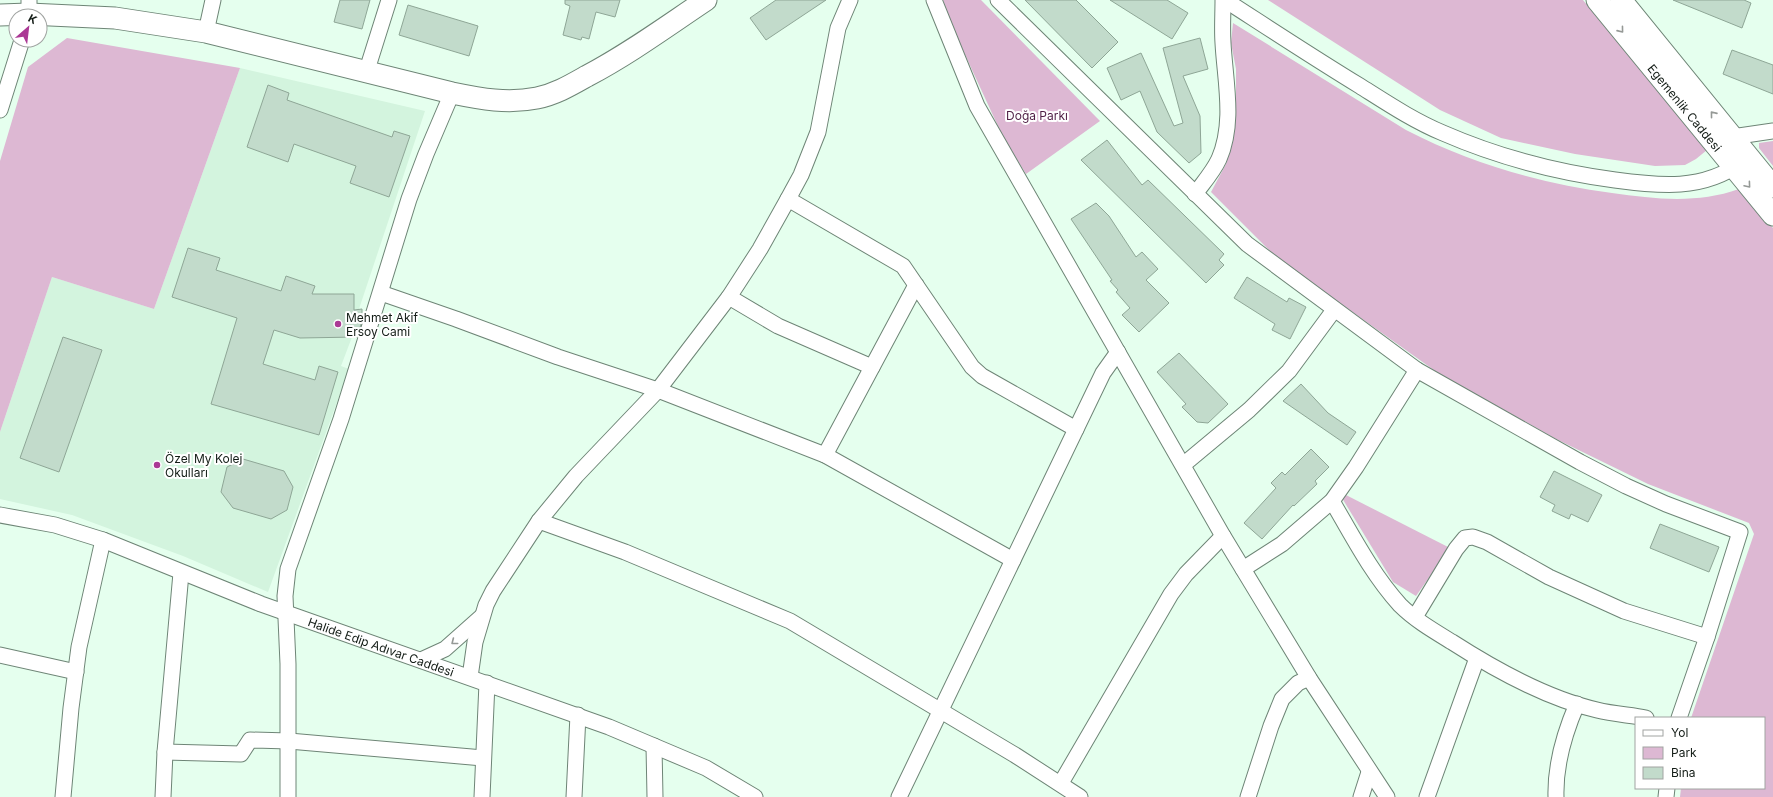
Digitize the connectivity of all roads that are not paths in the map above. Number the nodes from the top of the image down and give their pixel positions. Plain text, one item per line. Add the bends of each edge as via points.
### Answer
1 (213, 0) edge
2 (389, 0) edge
3 (706, 0) edge
4 (850, 0) edge
5 (934, 0) edge
6 (998, 0) edge
7 (1224, 0) edge
8 (1597, 0) edge
9 (1621, 0) edge
10 (48, 12) edge
11 (206, 32) junction
12 (19, 48) edge
13 (366, 73) junction
14 (452, 93) junction
15 (0, 110) edge
16 (1773, 131) edge
17 (1732, 137) junction
18 (1741, 162) junction
19 (1773, 187) edge
20 (1195, 194) junction
21 (788, 199) junction
22 (1773, 215) edge
23 (916, 285) junction
24 (381, 293) junction
25 (729, 297) junction
26 (1334, 310) junction
27 (1118, 352) junction
28 (872, 367) junction
29 (1417, 370) junction
30 (658, 390) junction
31 (1076, 429) junction
32 (825, 455) junction
33 (1183, 465) junction
34 (1332, 501) junction
35 (0, 515) edge
36 (538, 521) junction
37 (1223, 536) junction
38 (103, 540) junction
39 (1013, 560) junction
40 (1243, 569) junction
41 (181, 573) junction
42 (286, 613) junction
43 (482, 616) junction
44 (1415, 617) junction
45 (1707, 637) junction
46 (0, 655) edge
47 (1477, 658) junction
48 (421, 660) junction
49 (76, 672) junction
50 (470, 677) junction
51 (1309, 678) junction
52 (487, 683) junction
53 (1578, 704) junction
54 (940, 710) junction
55 (578, 716) junction
56 (1640, 717) edge
57 (1679, 717) edge
58 (289, 741) junction
59 (654, 746) junction
60 (165, 752) junction
61 (483, 758) junction
62 (1369, 772) junction
63 (1061, 783) junction
64 (736, 791) edge
65 (63, 797) edge
66 (163, 797) edge
67 (288, 797) edge
68 (482, 797) edge
69 (574, 797) edge
70 (655, 797) edge
71 (755, 797) edge
72 (900, 797) edge
73 (1080, 797) edge
74 (1248, 797) edge
75 (1361, 797) edge
76 (1386, 797) edge
77 (1427, 797) edge
78 (1556, 797) edge

1 - 11 street
2 - 13 street
3 - 14 street via 606,66 559,91 537,98 491,101
4 - 21 street via 838,28 818,132
5 - 27 street via 977,106
6 - 20 street
7 - 18 street via 1393,107 1442,133 1487,151 1580,175 1665,186 1696,182
7 - 20 street via 1223,44 1228,82 1226,133 1219,158
8 -> 18 street, Egemenlik Caddesi
17 -> 9 street, Egemenlik Caddesi
10 - 11 street via 115,18
11 - 13 street
12 - 15 street
13 - 14 street
14 - 24 street via 410,199
16 - 17 street
17 - 18 street, Egemenlik Caddesi
18 - 19 street, Egemenlik Caddesi
18 -> 22 street, Egemenlik Caddesi
20 - 26 street via 1247,244
21 - 23 street via 903,266
21 - 25 street
23 - 28 street
23 - 31 street via 972,367 982,376
24 - 30 street via 558,358
24 - 42 street via 341,419 288,569
25 - 28 street via 778,326
25 - 30 street
26 - 29 street
26 - 33 street via 1289,371 1249,410
27 - 31 street via 1102,373
27 - 33 street
28 - 32 street
29 - 34 street
29 - 45 street via 1626,486 1740,532
30 - 32 street
30 - 36 street via 576,476
31 - 39 street
32 - 39 street
33 - 37 street
34 - 40 street via 1282,544
34 - 44 street via 1379,580 1401,606
35 - 38 street, Halide Edip Adıvar Caddesi via 54,525
36 - 43 street via 493,591
36 - 54 street via 625,552 790,621
37 - 40 street
37 - 63 street via 1186,574 1171,594
38 - 41 street, Halide Edip Adıvar Caddesi
38 - 49 street via 79,647
39 - 54 street
40 - 51 street
41 - 42 street, Halide Edip Adıvar Caddesi
41 - 60 street
42 - 48 street, Halide Edip Adıvar Caddesi
42 - 58 street
43 -> 48 street via 445,649
43 - 50 street
44 - 45 street via 1456,550 1465,538 1473,537 1487,542 1549,577 1624,611
44 - 47 street
45 - 57 street
46 - 49 street
47 - 53 street via 1530,685
47 - 77 street
48 - 50 street, Halide Edip Adıvar Caddesi
49 - 65 street
50 - 52 street, Halide Edip Adıvar Caddesi
51 - 62 street
51 - 74 street via 1298,683 1282,699
52 - 55 street, Halide Edip Adıvar Caddesi
52 - 61 street
53 - 56 street
53 - 78 street via 1560,750 1555,784
54 - 63 street
54 - 72 street
55 - 59 street, Halide Edip Adıvar Caddesi
55 - 69 street
58 - 60 street via 250,740 241,754
58 - 61 street
58 - 67 street
59 - 64 street, Halide Edip Adıvar Caddesi via 706,768
59 - 70 street
60 - 66 street
61 - 68 street
62 - 75 street
62 - 76 street
63 - 73 street
64 - 71 street, Halide Edip Adıvar Caddesi

